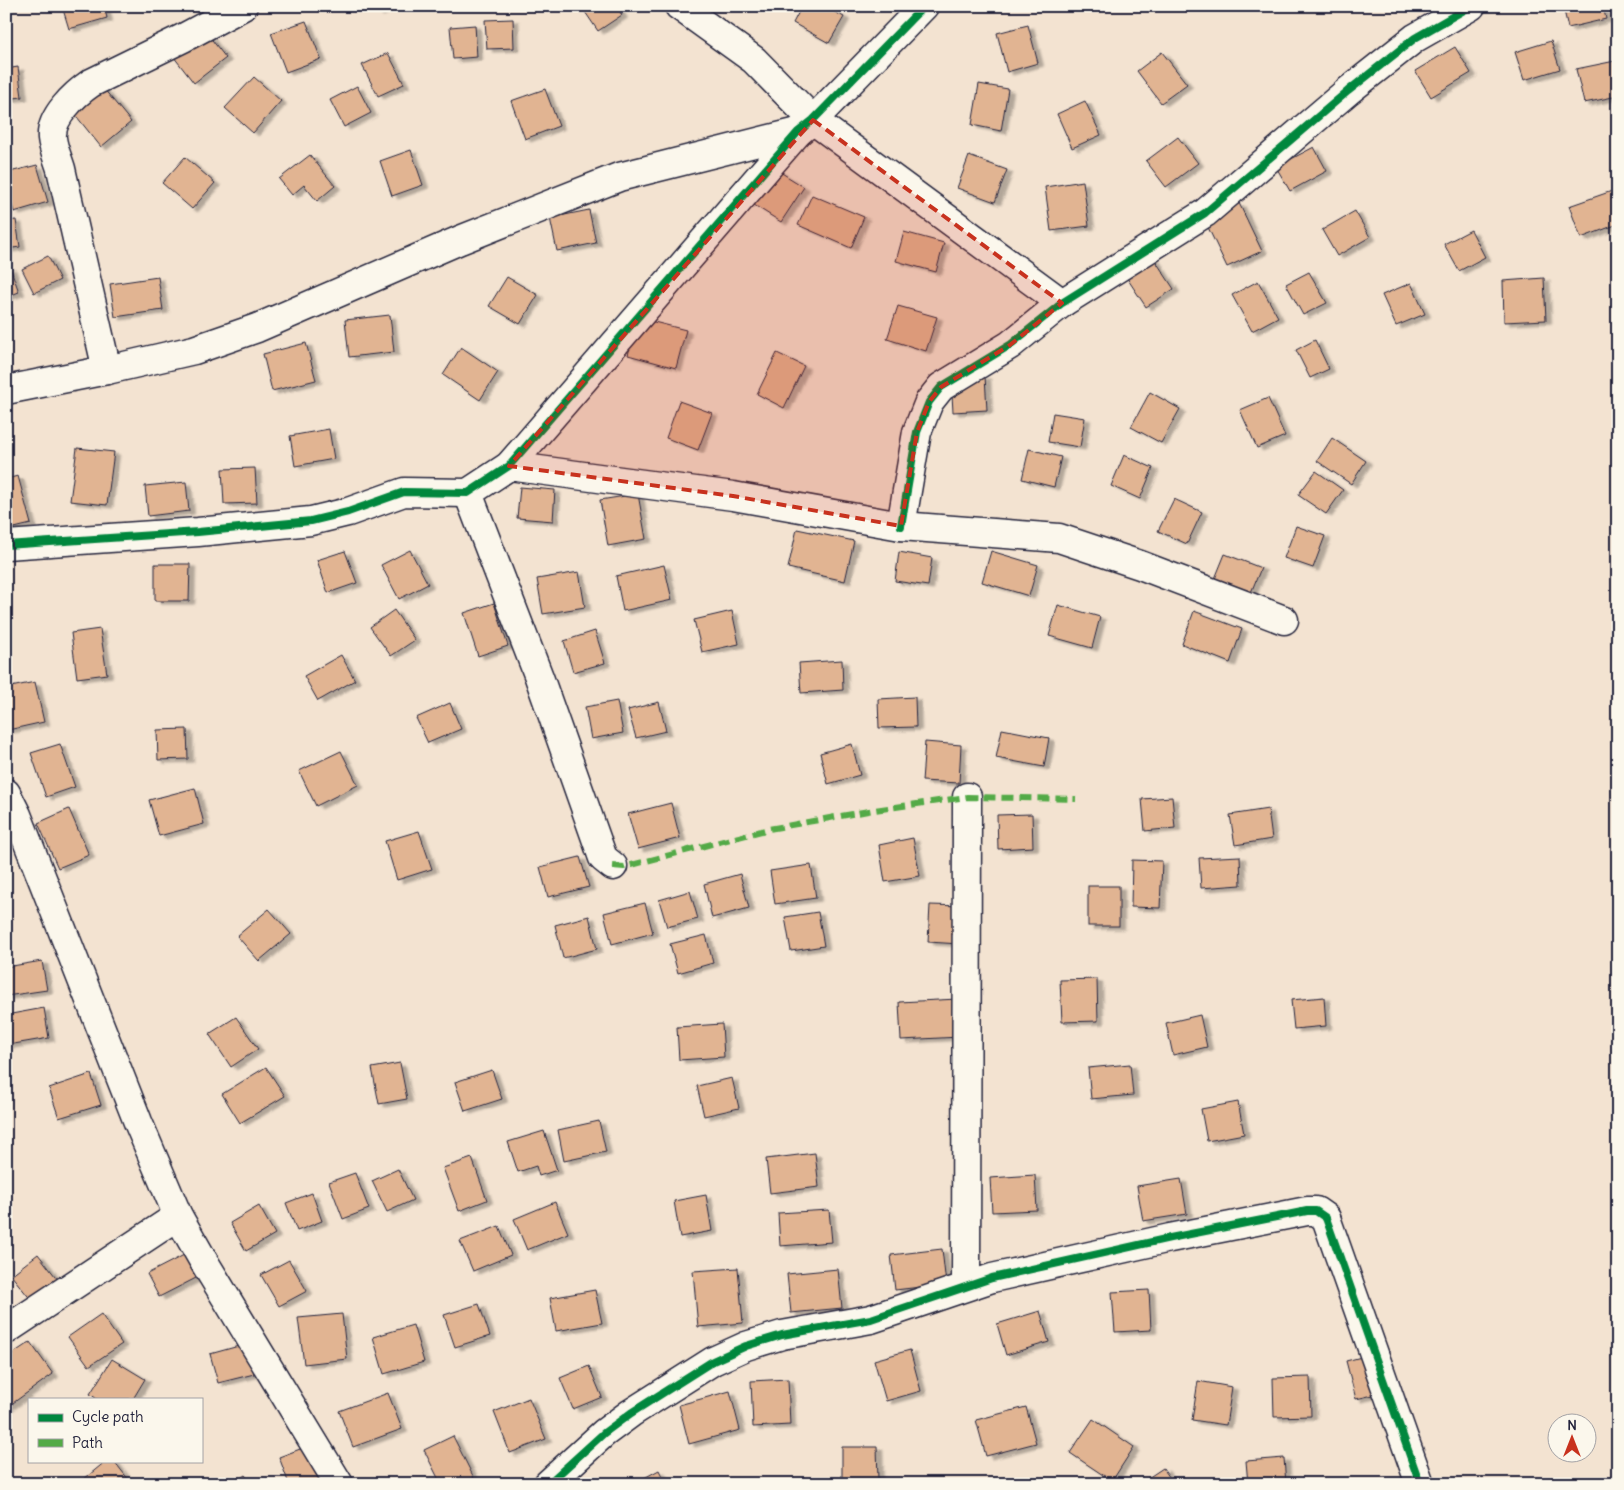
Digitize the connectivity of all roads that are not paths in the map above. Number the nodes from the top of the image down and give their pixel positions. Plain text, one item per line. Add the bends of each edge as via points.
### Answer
1 (243, 6) edge
2 (680, 6) edge
3 (924, 6) edge
4 (1471, 6) edge
5 (806, 126) junction
6 (1062, 303) junction
7 (107, 370) junction
8 (6, 390) edge
9 (509, 466) junction
10 (468, 493) junction
11 (901, 526) junction
12 (6, 545) edge
13 (1284, 620) dead end
14 (6, 793) edge
15 (967, 797) dead end
16 (613, 866) dead end
17 (178, 1216) junction
18 (966, 1286) junction
19 (6, 1330) edge
20 (564, 1479) edge
21 (339, 1484) edge
22 (1420, 1484) edge

1 - 7 street via 92,83 79,91 58,116 52,138
2 - 5 street via 754,60
3 - 5 street
4 - 6 street via 1408,44 1205,213
5 - 6 street
5 - 7 street via 619,177 460,240 257,328 194,350
5 - 9 street
6 - 11 street via 1010,345 941,388 929,402 918,432
7 - 8 street
9 - 10 street
9 - 11 street via 733,496
10 - 12 street via 404,492 348,512 311,521 262,527
10 - 16 street via 539,677 603,858
11 - 13 street via 1059,538
14 - 17 street
15 - 18 street
17 - 19 street
17 - 21 street
18 - 20 street via 871,1319 782,1335 713,1361 604,1434
18 - 22 street via 1161,1240 1307,1210 1316,1211 1326,1218

